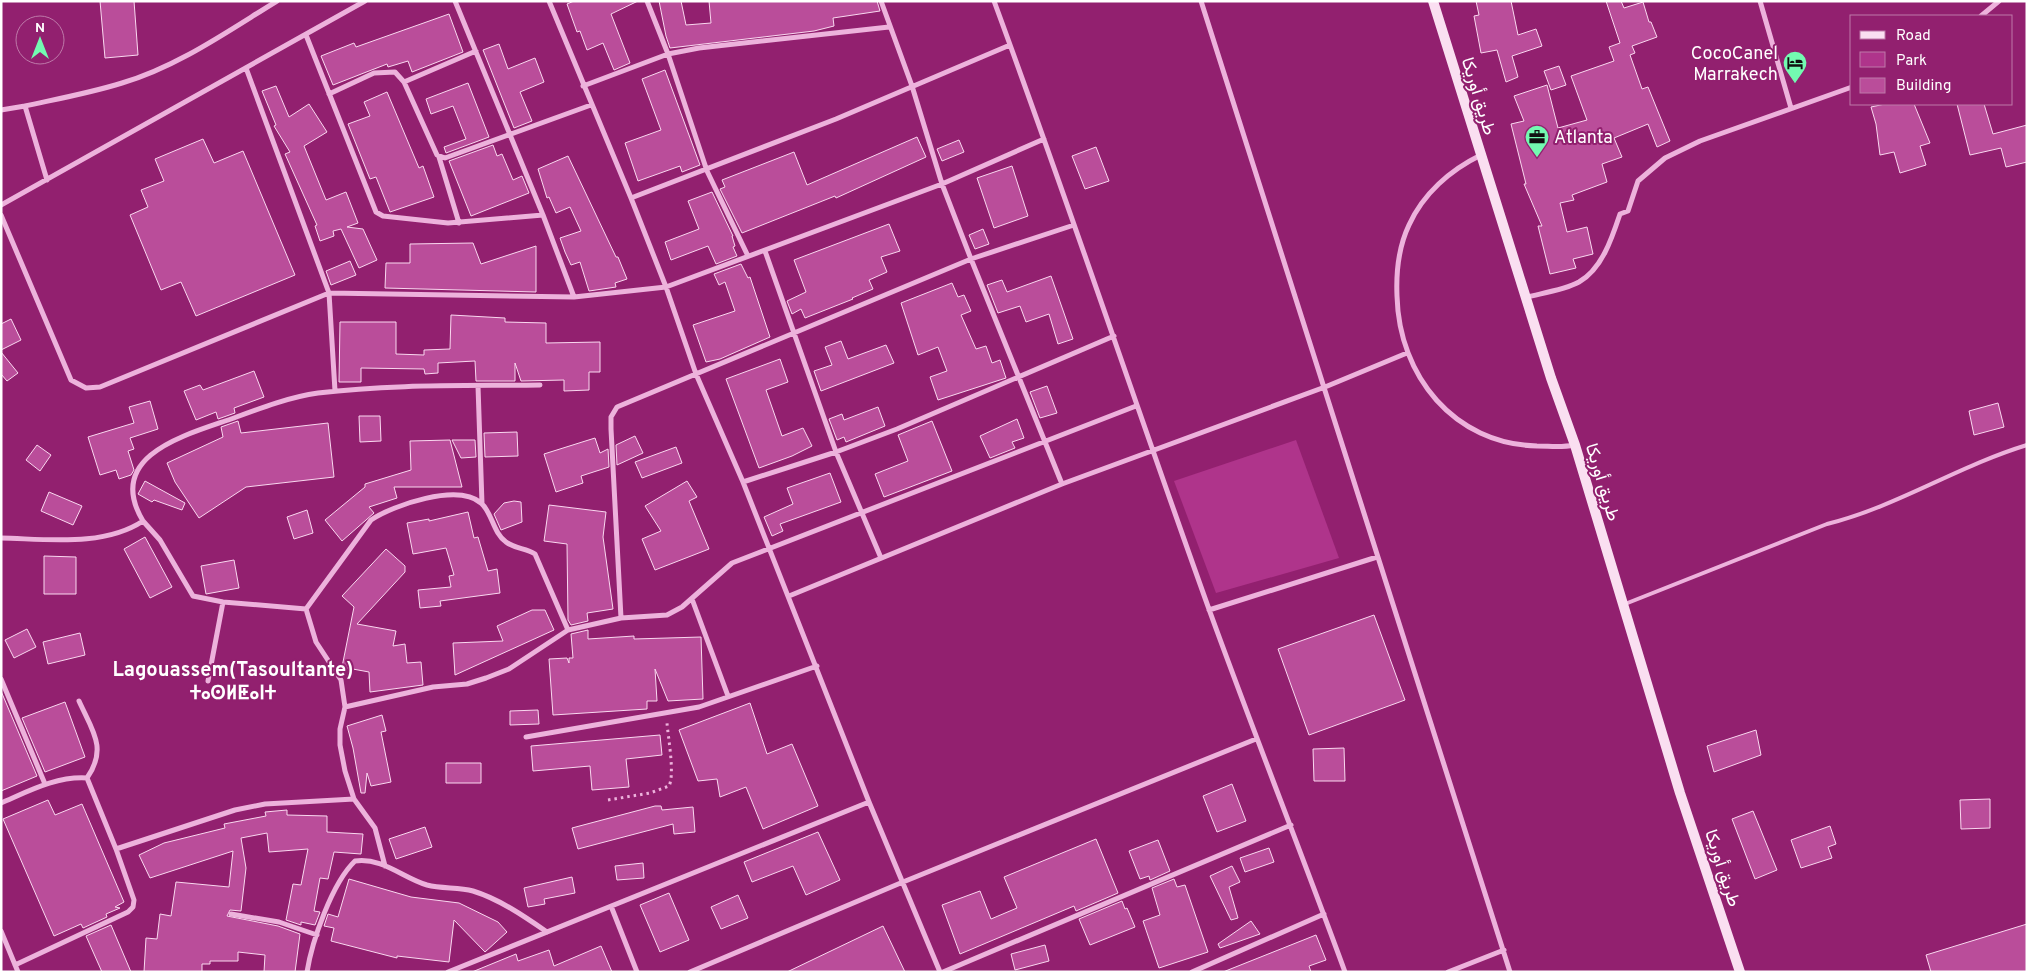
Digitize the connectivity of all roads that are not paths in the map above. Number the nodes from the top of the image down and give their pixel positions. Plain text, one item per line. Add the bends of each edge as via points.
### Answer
1 (276, 1) edge
2 (365, 1) edge
3 (455, 1) edge
4 (549, 1) edge
5 (647, 1) edge
6 (881, 1) edge
7 (994, 1) edge
8 (1201, 1) edge
9 (1433, 1) edge
10 (1760, 1) edge
11 (1999, 1) edge
12 (1981, 15) edge
13 (889, 27) junction
14 (306, 35) junction
15 (1010, 46) junction
16 (476, 52) junction
17 (668, 54) junction
18 (246, 68) junction
19 (404, 82) junction
20 (583, 86) junction
21 (912, 86) junction
22 (1850, 88) edge
23 (329, 94) junction
24 (591, 105) junction
25 (25, 106) junction
26 (1791, 108) junction
27 (1, 110) edge
28 (509, 135) junction
29 (1044, 138) junction
30 (1480, 155) junction
31 (440, 157) junction
32 (707, 171) junction
33 (47, 180) junction
34 (942, 184) junction
35 (631, 198) junction
36 (1, 205) edge
37 (1, 215) edge
38 (543, 215) junction
39 (458, 223) junction
40 (1074, 224) junction
41 (765, 251) junction
42 (748, 256) junction
43 (971, 259) junction
44 (666, 287) junction
45 (329, 293) junction
46 (574, 297) junction
47 (1527, 297) junction
48 (794, 332) junction
49 (1114, 336) junction
50 (1407, 353) junction
51 (696, 374) junction
52 (1017, 378) junction
53 (540, 385) dead end
54 (478, 386) junction
55 (1325, 387) junction
56 (335, 391) junction
57 (1136, 406) junction
58 (1044, 442) junction
59 (1575, 444) junction
60 (2027, 445) edge
61 (1155, 450) junction
62 (836, 452) junction
63 (743, 482) junction
64 (1062, 484) junction
65 (482, 504) junction
66 (864, 513) junction
67 (143, 520) junction
68 (1, 538) edge
69 (768, 549) junction
70 (1377, 557) junction
71 (881, 558) junction
72 (789, 596) junction
73 (692, 599) junction
74 (223, 602) junction
75 (1623, 604) junction
76 (306, 609) junction
77 (1209, 610) junction
78 (621, 618) junction
79 (568, 630) junction
80 (816, 666) junction
81 (1, 679) edge
82 (208, 681) dead end
83 (728, 696) junction
84 (79, 701) dead end
85 (345, 707) junction
86 (526, 737) dead end
87 (1256, 739) junction
88 (87, 778) junction
89 (45, 784) junction
90 (354, 799) junction
91 (869, 802) junction
92 (1, 803) edge
93 (1291, 825) junction
94 (116, 848) junction
95 (385, 866) junction
96 (903, 882) junction
97 (611, 906) junction
98 (231, 914) dead end
99 (1324, 914) junction
100 (1, 932) edge
101 (547, 932) junction
102 (317, 934) junction
103 (1504, 950) junction
104 (15, 965) junction
105 (18, 972) edge
106 (307, 972) edge
107 (448, 972) edge
108 (637, 972) edge
109 (690, 972) edge
110 (941, 972) edge
111 (1192, 972) edge
112 (1345, 972) edge
113 (1448, 972) edge
114 (1510, 972) edge
115 (1740, 972) edge

1 - 25 street via 207,44 164,66 123,83
2 - 14 street
3 - 16 street
4 - 20 street
5 - 17 street
6 - 13 street
7 - 15 street
8 - 55 street
9 - 30 street, طريق أوريكا
10 - 26 street
11 - 12 street
13 - 17 street
13 - 21 street
14 - 18 street
14 - 23 street
15 - 21 street
15 - 29 street
16 - 19 street
16 - 28 street
17 - 20 street
17 - 32 street
18 - 33 street
18 - 45 street
19 - 23 street via 395,72 374,73
19 - 31 street
20 - 24 street
21 - 32 street
21 - 34 street
22 - 26 street
23 - 39 street via 376,212 401,219
24 - 28 street
24 - 35 street
25 - 27 street
25 - 33 street
26 - 47 street via 1700,141 1664,158 1638,181 1628,211 1620,214 1605,252 1592,272 1578,283
28 - 31 street
28 - 38 street
29 - 34 street
29 - 40 street
30 - 47 street, طريق أوريكا
30 - 50 street via 1457,168 1431,193 1409,225 1402,242 1397,305
31 - 39 street
32 - 35 street
32 - 42 street
33 - 36 street
34 - 41 street
34 - 43 street
35 - 44 street
37 - 45 street via 71,380 86,388 100,387
38 - 39 street
38 - 46 street
40 - 43 street
40 - 49 street
41 - 42 street
41 - 48 street
42 - 44 street
43 - 48 street
43 - 52 street
44 - 46 street
44 - 51 street
45 - 46 street
45 - 56 street
47 - 59 street, طريق أوريكا
48 - 51 street
48 - 62 street
49 - 52 street
49 - 57 street
50 - 55 street
50 - 59 street via 1426,388 1442,406 1477,431 1499,442 1517,445 1560,448
51 - 63 street
51 - 78 street via 617,407 611,417
52 - 58 street
52 - 62 street
53 - 54 street
54 - 56 street via 370,387
54 - 65 street
55 - 61 street
55 - 70 street
56 - 67 street via 242,415 169,442 152,453 138,470 133,486 132,498
57 - 58 street
57 - 61 street
58 - 64 street
58 - 66 street
59 - 75 street, طريق أوريكا
60 - 75 lane via 1991,456 1853,518 1827,524
61 - 64 street
61 - 77 street
62 - 63 street
62 - 66 street
63 - 69 street
64 - 71 street
65 - 76 street via 473,499 436,496 384,511 371,520
65 - 79 street via 497,533 506,542 534,554
66 - 69 street
66 - 71 street
67 - 68 street via 119,533 89,537
67 - 74 street via 160,540 193,596
69 - 72 street
69 - 73 street via 732,563
70 - 77 street
70 - 103 street
71 - 72 street
72 - 80 street
73 - 78 street via 667,615
73 - 83 street
74 - 76 street
74 - 82 street
75 - 115 street, طريق أوريكا via 1680,793
76 - 85 street via 316,642 341,680
77 - 87 street
78 - 79 street
79 - 85 street via 509,669 486,678
80 - 83 street
80 - 91 street
81 - 89 street
83 - 86 street via 700,707 666,714
84 - 88 street via 96,739 99,755
85 - 90 street via 340,745
87 - 93 street
87 - 96 street
88 - 89 street via 75,777
88 - 94 street
89 - 92 street
90 - 94 street via 265,804 235,810
90 - 95 street via 375,828
91 - 96 street
91 - 97 street
93 - 99 street
93 - 110 street
94 - 104 street via 134,900 133,907
95 - 101 street via 425,884 471,890 484,895 522,914
95 - 102 street via 368,860 355,861 339,880
96 - 109 street
96 - 110 street
97 - 101 street
97 - 108 street
98 - 102 street via 279,922
99 - 111 street
99 - 112 street
100 - 104 street
101 - 107 street
102 - 106 street
103 - 113 street
103 - 114 street
104 - 105 street

